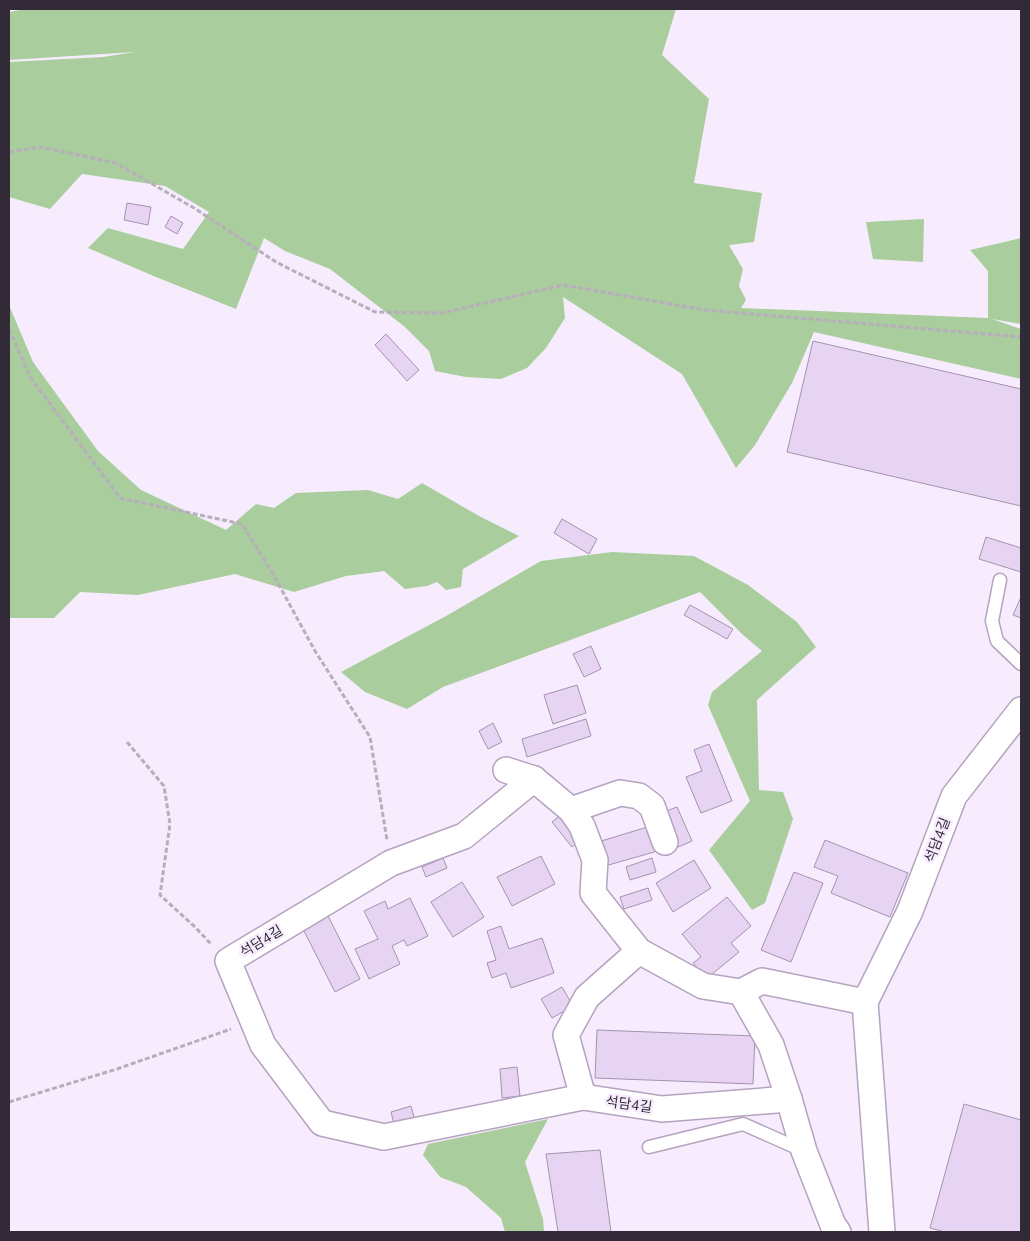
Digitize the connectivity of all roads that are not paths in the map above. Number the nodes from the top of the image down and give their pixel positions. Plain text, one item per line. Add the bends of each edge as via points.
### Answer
1 (1000, 580) dead end
2 (1021, 664) edge
3 (1021, 710) edge
4 (506, 770) dead end
5 (534, 779) junction
6 (571, 810) junction
7 (666, 842) dead end
8 (639, 951) junction
9 (741, 992) junction
10 (865, 1002) junction
11 (583, 1097) junction
12 (790, 1099) junction
13 (649, 1147) dead end
14 (804, 1151) junction
15 (838, 1232) edge
16 (882, 1232) edge

1 - 2 lane via 992,621 997,641
3 - 10 street, 석담4길 via 954,796 910,911
4 - 5 street
5 - 6 street
5 - 11 street, 석담4길 via 464,836 390,863 228,961 263,1045 322,1122 384,1137
6 - 7 street via 620,793 639,796 652,806
6 - 8 street via 582,826 595,860 593,893
8 - 9 street via 703,986
8 - 11 street via 586,997 566,1035
9 - 10 street via 762,981
9 - 12 street via 770,1046
10 - 16 street
11 - 12 street, 석담4길 via 662,1109
12 - 14 street
13 - 14 lane via 743,1124
14 - 15 street

